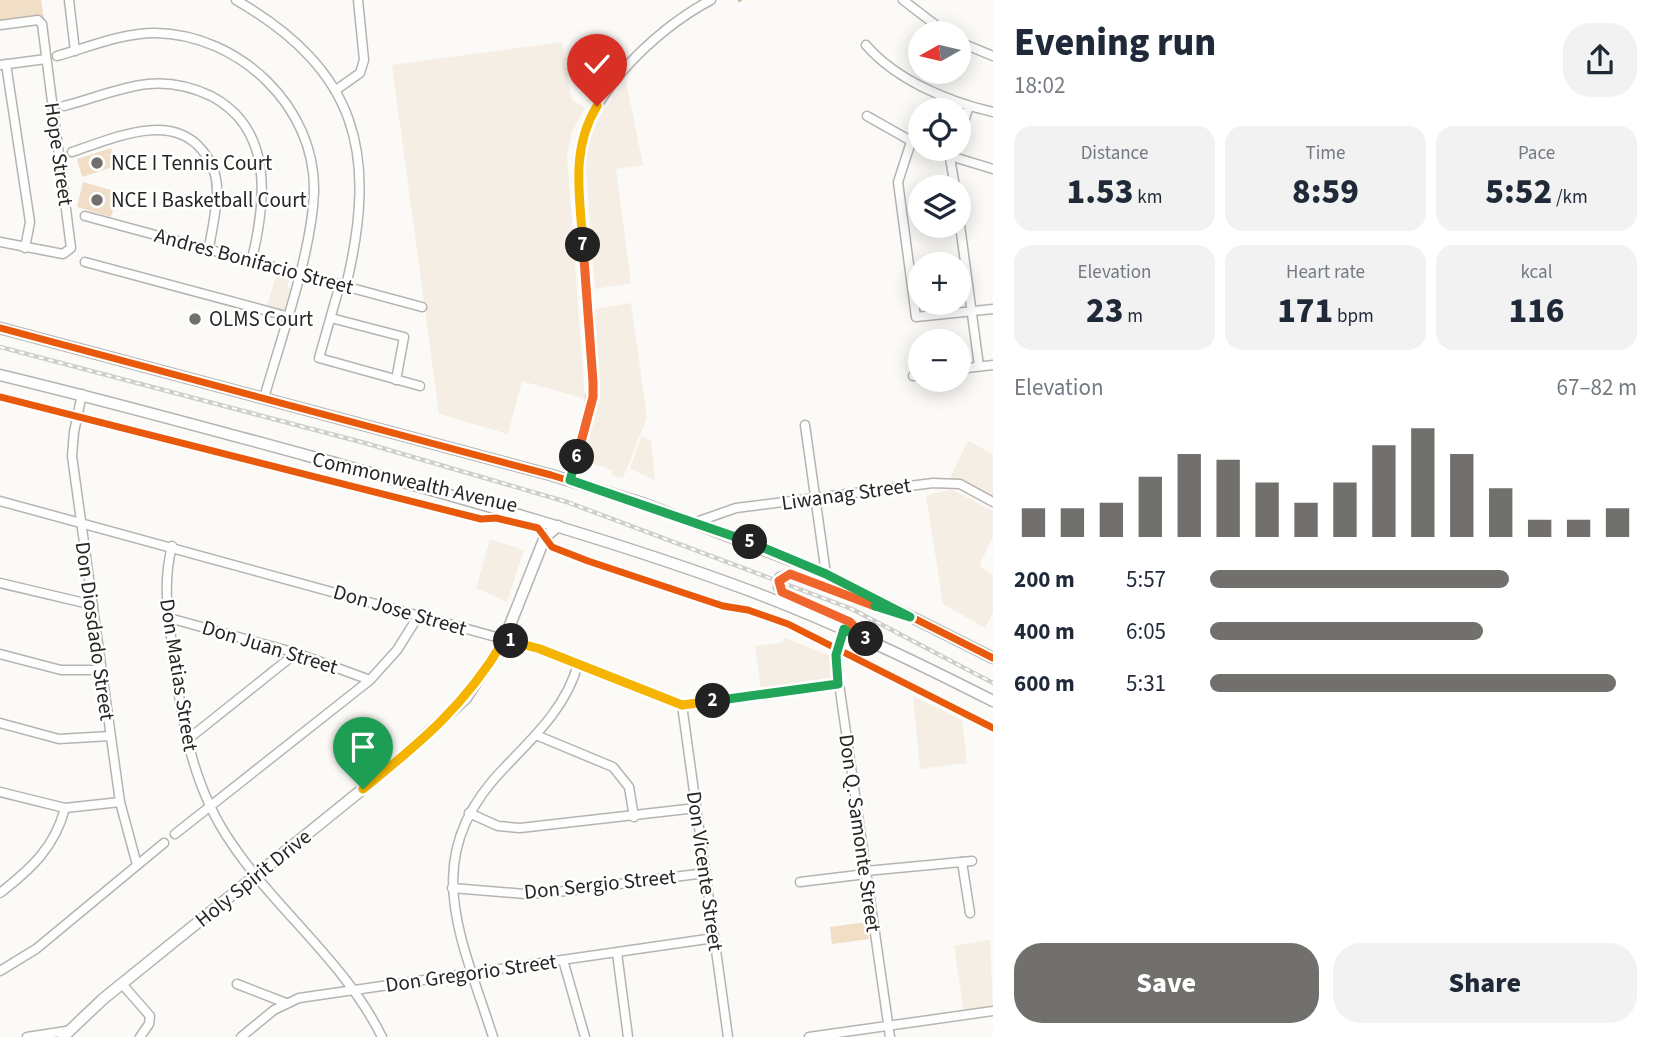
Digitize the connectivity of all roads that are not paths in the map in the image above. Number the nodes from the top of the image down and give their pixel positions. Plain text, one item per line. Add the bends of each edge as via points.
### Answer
1 (69, 0) edge
2 (236, 0) edge
3 (358, 0) edge
4 (711, 0) edge
5 (904, 0) edge
6 (931, 21) edge
7 (0, 25) edge
8 (866, 45) dead end
9 (971, 47) edge
10 (75, 51) junction
11 (57, 56) dead end
12 (993, 56) edge
13 (46, 59) junction
14 (3, 65) edge
15 (337, 90) junction
16 (949, 98) edge
17 (64, 106) dead end
18 (971, 107) edge
19 (993, 112) edge
20 (867, 116) dead end
21 (908, 140) edge
22 (908, 151) edge
23 (72, 152) dead end
24 (962, 161) edge
25 (993, 169) edge
26 (85, 216) dead end
27 (962, 238) edge
28 (0, 242) edge
29 (25, 248) junction
30 (209, 248) junction
31 (252, 260) junction
32 (85, 262) dead end
33 (298, 272) junction
34 (343, 285) junction
35 (422, 307) dead end
36 (993, 309) edge
37 (972, 312) junction
38 (286, 316) junction
39 (331, 318) junction
40 (0, 328) edge
41 (993, 365) edge
42 (979, 366) junction
43 (971, 367) edge
44 (0, 374) edge
45 (396, 380) junction
46 (420, 386) dead end
47 (82, 394) junction
48 (264, 398) junction
49 (805, 425) dead end
50 (570, 480) junction
51 (817, 499) junction
52 (0, 501) edge
53 (993, 502) edge
54 (80, 521) junction
55 (540, 521) junction
56 (696, 522) junction
57 (558, 527) junction
58 (545, 537) junction
59 (172, 546) junction
60 (826, 574) junction
61 (0, 583) edge
62 (93, 605) junction
63 (419, 615) junction
64 (910, 617) junction
65 (169, 618) junction
66 (844, 629) junction
67 (504, 640) junction
68 (868, 642) junction
69 (296, 653) junction
70 (0, 654) edge
71 (993, 658) edge
72 (578, 664) junction
73 (101, 670) junction
74 (370, 680) junction
75 (838, 684) junction
76 (993, 701) edge
77 (682, 705) junction
78 (0, 723) edge
79 (536, 735) junction
80 (110, 736) junction
81 (187, 740) junction
82 (0, 792) edge
83 (120, 802) junction
84 (65, 808) junction
85 (696, 808) junction
86 (211, 809) junction
87 (469, 813) junction
88 (634, 817) junction
89 (175, 834) dead end
90 (164, 843) dead end
91 (972, 861) dead end
92 (962, 862) junction
93 (137, 865) junction
94 (866, 872) junction
95 (705, 873) junction
96 (256, 875) junction
97 (800, 883) dead end
98 (452, 888) junction
99 (0, 893) edge
100 (970, 913) dead end
101 (714, 938) junction
102 (617, 953) junction
103 (563, 960) junction
104 (0, 971) edge
105 (472, 972) junction
106 (122, 984) junction
107 (237, 984) dead end
108 (355, 989) junction
109 (286, 1003) junction
110 (993, 1011) edge
111 (888, 1026) junction
112 (64, 1034) edge
113 (27, 1037) edge
114 (140, 1037) edge
115 (241, 1037) edge
116 (382, 1037) edge
117 (493, 1037) edge
118 (585, 1037) edge
119 (628, 1037) edge
120 (728, 1037) edge
121 (809, 1037) edge
122 (890, 1037) edge

1 - 10 street
2 - 15 street via 292,38
3 - 15 street via 364,60 360,73
4 - 50 street via 681,18 620,76 580,141 578,171 593,382
5 - 6 street
7 - 13 street, Hope Street via 41,21
8 - 16 street via 919,85
9 - 12 street
10 - 11 street
10 - 33 street via 128,36 175,35 227,50 266,79 299,124 312,165 312,213
13 - 14 street
13 - 29 street, Hope Street via 71,248 63,254
14 - 29 street via 30,222
15 - 34 street via 353,138 361,190 357,239
17 - 31 street via 150,84 194,88 226,106 246,126 262,168 262,214
18 - 19 street
20 - 21 street
22 - 37 street via 898,182 916,317
23 - 30 street via 120,136 158,130 190,137 210,161 217,181
24 - 25 street
26 - 30 street, Andres Bonifacio Street
27 - 37 street
28 - 29 street
30 - 31 street, Andres Bonifacio Street
31 - 33 street, Andres Bonifacio Street
32 - 38 street
33 - 34 street, Andres Bonifacio Street
33 - 38 street
34 - 35 street, Andres Bonifacio Street
34 - 39 street
36 - 37 street
37 - 42 street
38 - 48 street
39 - 45 street via 405,339
39 - 45 street via 319,358
40 - 48 main road, Commonwealth Avenue
41 - 42 street
42 - 43 street
44 - 47 main road, Commonwealth Avenue
45 - 46 street
47 - 54 street, Don Diosdado Street via 72,449
47 - 55 main road, Commonwealth Avenue
48 - 50 main road, Commonwealth Avenue
49 - 51 street
50 - 56 main road, Commonwealth Avenue
51 - 53 street, Liwanag Street via 943,482 960,484
51 - 56 street, Liwanag Street via 736,508
51 - 60 street
52 - 54 street, Don Jose Street
54 - 59 street, Don Jose Street
54 - 62 street, Don Diosdado Street
55 - 57 main road, Commonwealth Avenue
55 - 58 main road
56 - 60 main road, Commonwealth Avenue
57 - 58 main road
57 - 66 main road, Commonwealth Avenue via 739,587
58 - 67 main road, Holy Spirit Drive
59 - 63 street, Don Jose Street
59 - 65 street, Don Matias Street via 164,579
60 - 64 main road, Commonwealth Avenue
61 - 62 street
62 - 73 street, Don Diosdado Street
63 - 67 street, Don Jose Street
63 - 74 street via 397,650
64 - 68 main road via 790,574 780,578 782,592 850,622
64 - 71 main road, Commonwealth Avenue
65 - 69 street, Don Juan Street
65 - 81 street, Don Matias Street
66 - 68 main road, Commonwealth Avenue
66 - 75 street, Don Q. Samonte Street via 836,655
67 - 72 street, Don Jose Street
67 - 96 main road, Holy Spirit Drive via 482,677 445,719
68 - 76 main road, Commonwealth Avenue
69 - 74 street, Don Juan Street
69 - 81 street
70 - 73 street via 61,670
72 - 77 street, Don Jose Street
72 - 79 street via 570,688
73 - 80 street, Don Diosdado Street
74 - 86 street
75 - 77 street, Don Jose Street
75 - 94 street, Don Q. Samonte Street
77 - 85 street, Don Vicente Street
78 - 80 street via 59,738
79 - 87 street via 495,776
79 - 88 street via 613,767 629,787
80 - 83 street, Don Diosdado Street
81 - 86 street, Don Matias Street
82 - 84 street
83 - 84 street
83 - 93 street, Don Diosdado Street
84 - 99 street via 50,845
85 - 88 street
85 - 95 street, Don Vicente Street
86 - 89 street
86 - 96 street, Don Matias Street
87 - 88 street via 498,826 520,828
87 - 98 street via 455,852
90 - 93 street
91 - 92 street
92 - 94 street
92 - 100 street
93 - 104 street via 36,949
94 - 97 street
94 - 111 street, Don Q. Samonte Street
95 - 98 street, Don Sergio Street via 525,894
95 - 101 street, Don Vicente Street
96 - 106 main road, Holy Spirit Drive
96 - 108 street, Don Matias Street
98 - 105 street
101 - 102 street, Don Gregorio Street
101 - 120 street, Don Vicente Street
102 - 103 street, Don Gregorio Street
102 - 119 street
103 - 105 street, Don Gregorio Street
103 - 118 street
105 - 108 street, Don Gregorio Street
105 - 117 street
106 - 112 main road, Holy Spirit Drive
106 - 114 street via 150,1016
107 - 109 street
108 - 109 street, Don Gregorio Street
108 - 116 street, Don Matias Street
109 - 115 street, Don Gregorio Street
110 - 111 street
111 - 121 street
111 - 122 street, Don Q. Samonte Street
112 - 113 street

